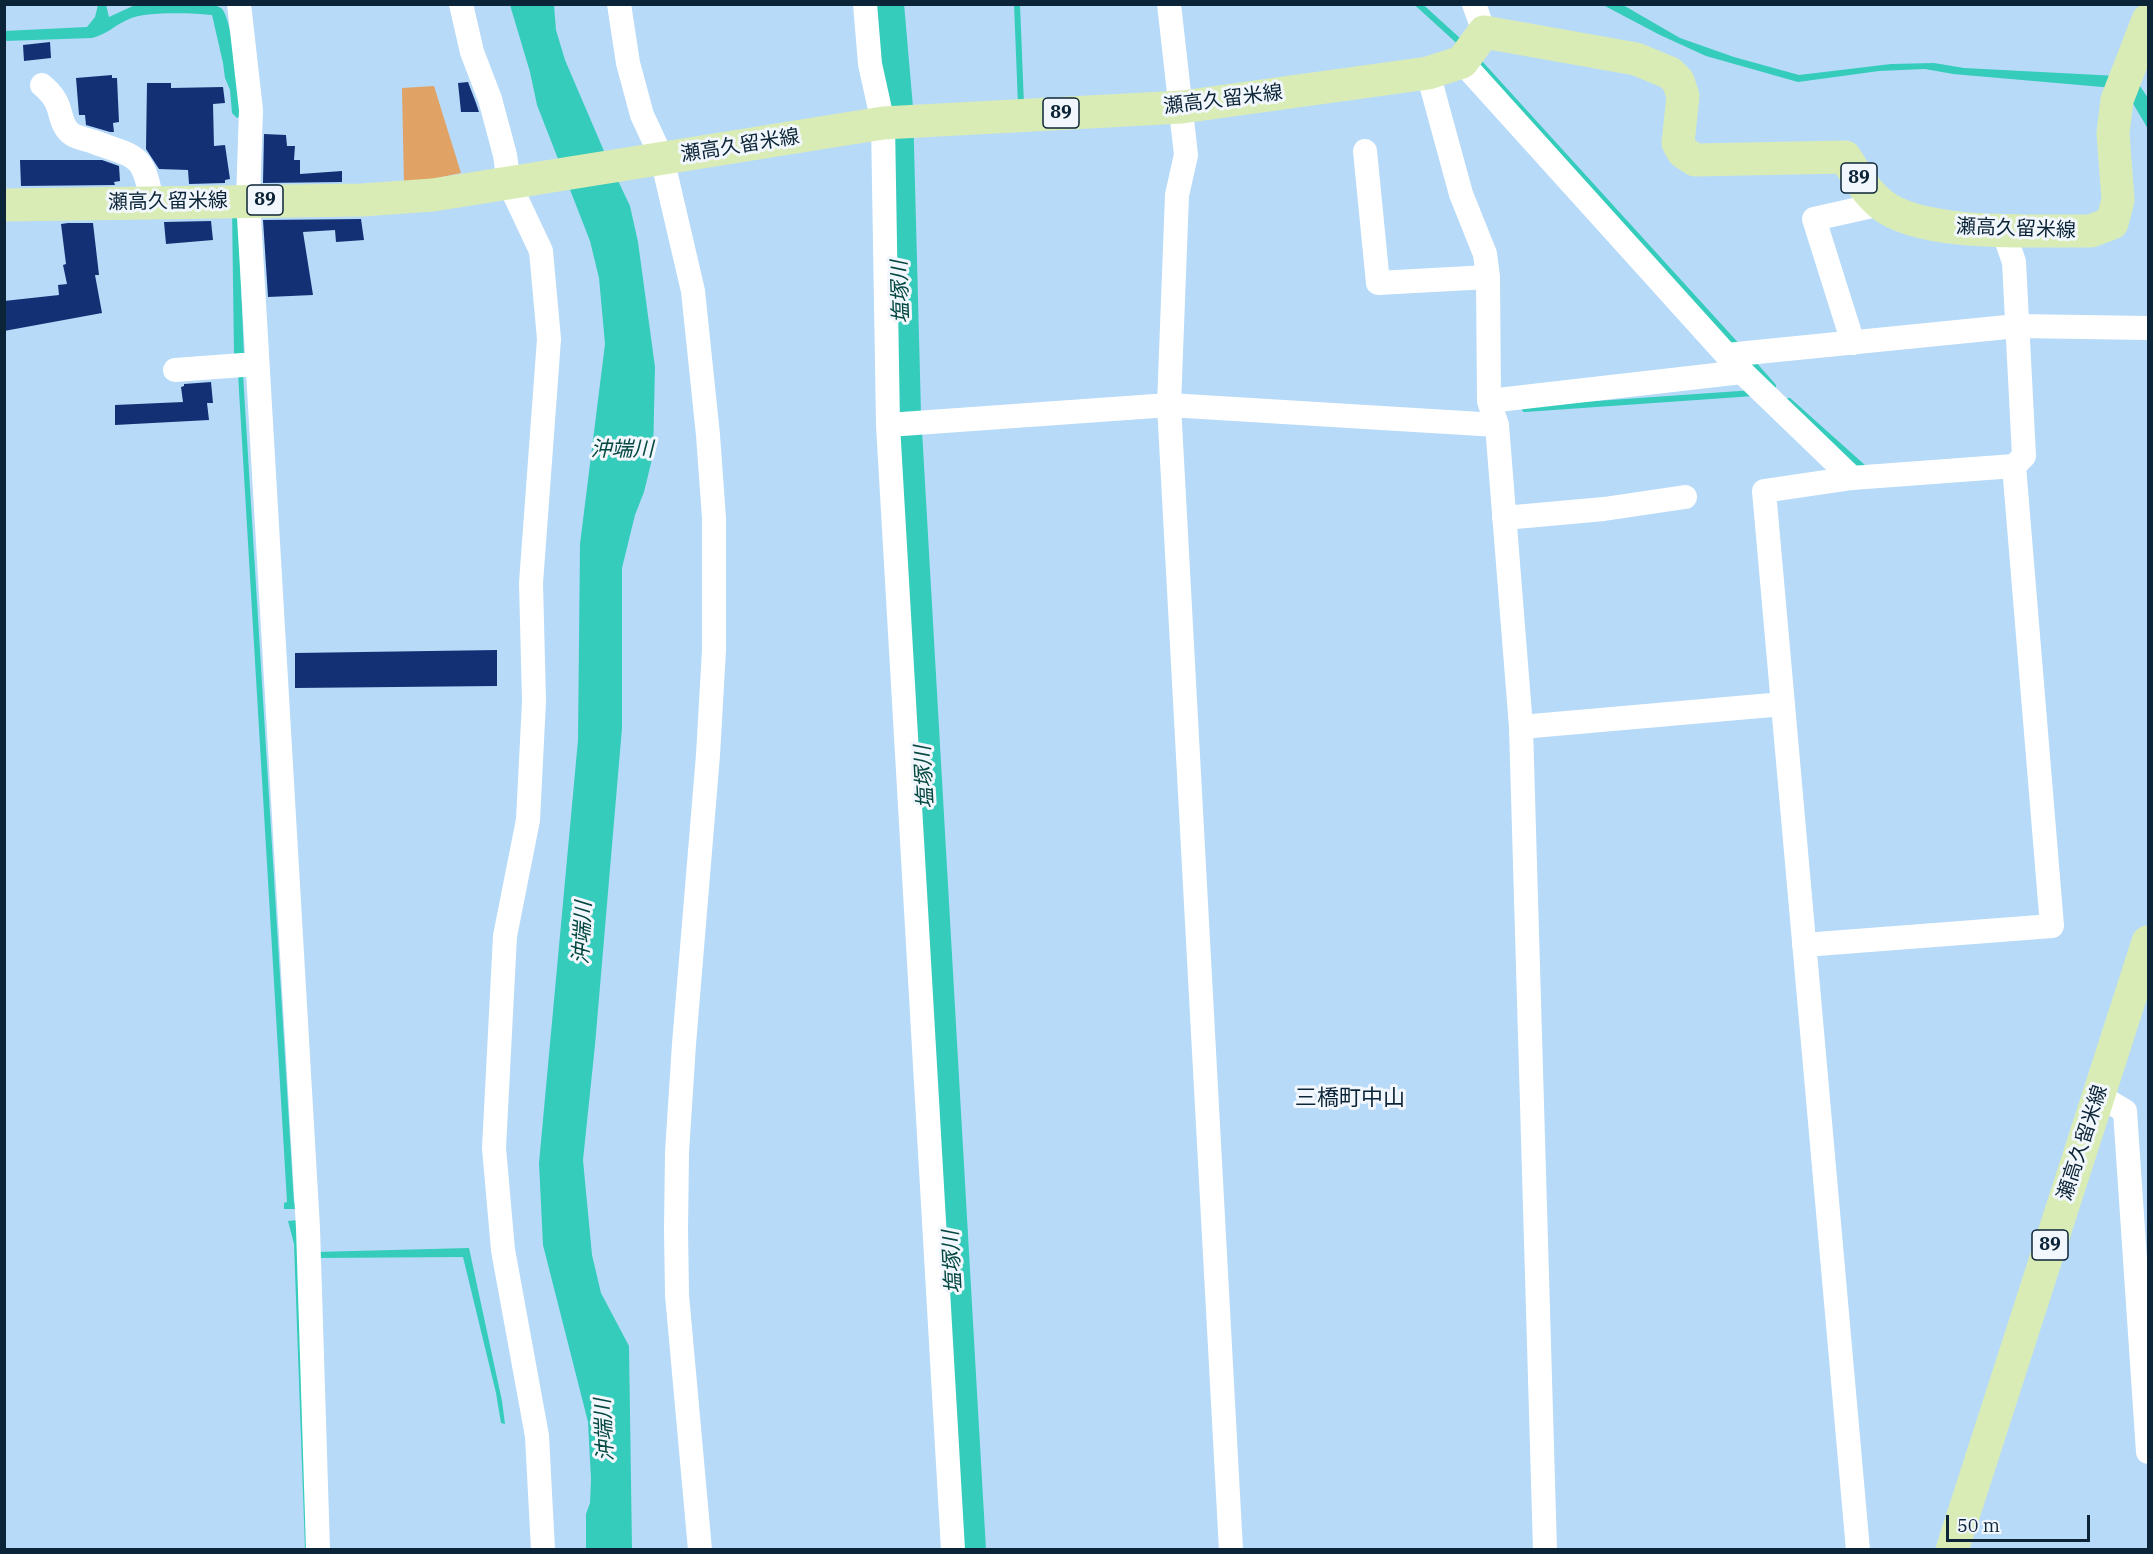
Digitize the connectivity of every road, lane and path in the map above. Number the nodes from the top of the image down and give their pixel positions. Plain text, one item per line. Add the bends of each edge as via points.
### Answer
1 (239, 4) edge
2 (461, 4) edge
3 (619, 4) edge
4 (865, 4) edge
5 (1169, 4) edge
6 (2148, 20) edge
7 (1472, 39) edge
8 (1428, 73) junction
9 (42, 85) dead end
10 (1182, 107) junction
11 (883, 123) junction
12 (1365, 151) dead end
13 (656, 159) junction
14 (516, 181) junction
15 (248, 200) junction
16 (152, 202) junction
17 (1881, 204) junction
18 (4, 205) edge
19 (2003, 230) junction
20 (1488, 277) junction
21 (2017, 326) junction
22 (2148, 328) edge
23 (1853, 343) junction
24 (1735, 363) junction
25 (256, 364) junction
26 (175, 370) dead end
27 (1489, 401) junction
28 (1169, 405) junction
29 (888, 425) junction
30 (1497, 425) junction
31 (2014, 466) junction
32 (1852, 478) junction
33 (1685, 497) dead end
34 (1504, 518) junction
35 (1783, 704) junction
36 (1521, 727) junction
37 (2148, 942) edge
38 (1804, 945) junction
39 (2098, 1095) junction
40 (2148, 1452) edge
41 (318, 1550) edge
42 (543, 1550) edge
43 (700, 1550) edge
44 (953, 1550) edge
45 (1231, 1550) edge
46 (1545, 1550) edge
47 (1858, 1550) edge
48 (1952, 1550) edge

1 - 15 street via 250,110
2 - 14 street via 472,51
3 - 13 street via 628,63
4 - 11 street via 870,64
5 - 10 street
6 - 19 main road, 瀬高久留米線 / 89 via 2117,100 2113,134 2118,200 2112,223 2091,231
7 - 8 main road, 瀬高久留米線 / 89
7 - 17 main road, 瀬高久留米線 / 89 via 1636,59 1670,73 1678,81 1683,96 1678,143 1695,160 1845,157
7 - 24 street
8 - 10 main road, 瀬高久留米線 / 89
8 - 20 street via 1461,194 1485,254
9 - 16 street via 51,93 63,124 72,134 139,161 147,174
10 - 11 main road, 瀬高久留米線 / 89
10 - 28 street via 1186,154 1177,195
11 - 13 main road, 瀬高久留米線 / 89
11 - 29 street
12 - 20 street via 1378,283
13 - 14 main road, 瀬高久留米線 / 89
13 - 43 street via 693,291 714,518 710,720 677,1152 677,1295
14 - 15 main road, 瀬高久留米線 / 89 via 433,195 362,200
14 - 42 street via 541,251 549,339 531,583 534,701 528,820 506,936 494,1148 503,1250 537,1436
15 - 16 main road, 瀬高久留米線 / 89
15 - 25 street
16 - 18 main road, 瀬高久留米線 / 89
17 - 19 main road, 瀬高久留米線 / 89 via 1903,216 1954,228
17 - 23 street via 1814,219
19 - 21 street via 2014,262
20 - 27 street
21 - 22 street
21 - 23 street
21 - 31 street via 2024,456
23 - 24 street
24 - 27 street
24 - 32 street
25 - 26 street
25 - 41 street via 308,1228
27 - 30 street
28 - 29 street
28 - 30 street
28 - 45 street
29 - 44 street
30 - 34 street
31 - 32 street
31 - 38 street via 2052,926
32 - 35 street via 1764,491
33 - 34 street
34 - 36 street
35 - 36 street
35 - 38 street
36 - 46 street
37 - 39 main road, 瀬高久留米線 / 89
38 - 47 street
39 - 40 street via 2125,1111
39 - 48 main road, 瀬高久留米線 / 89

